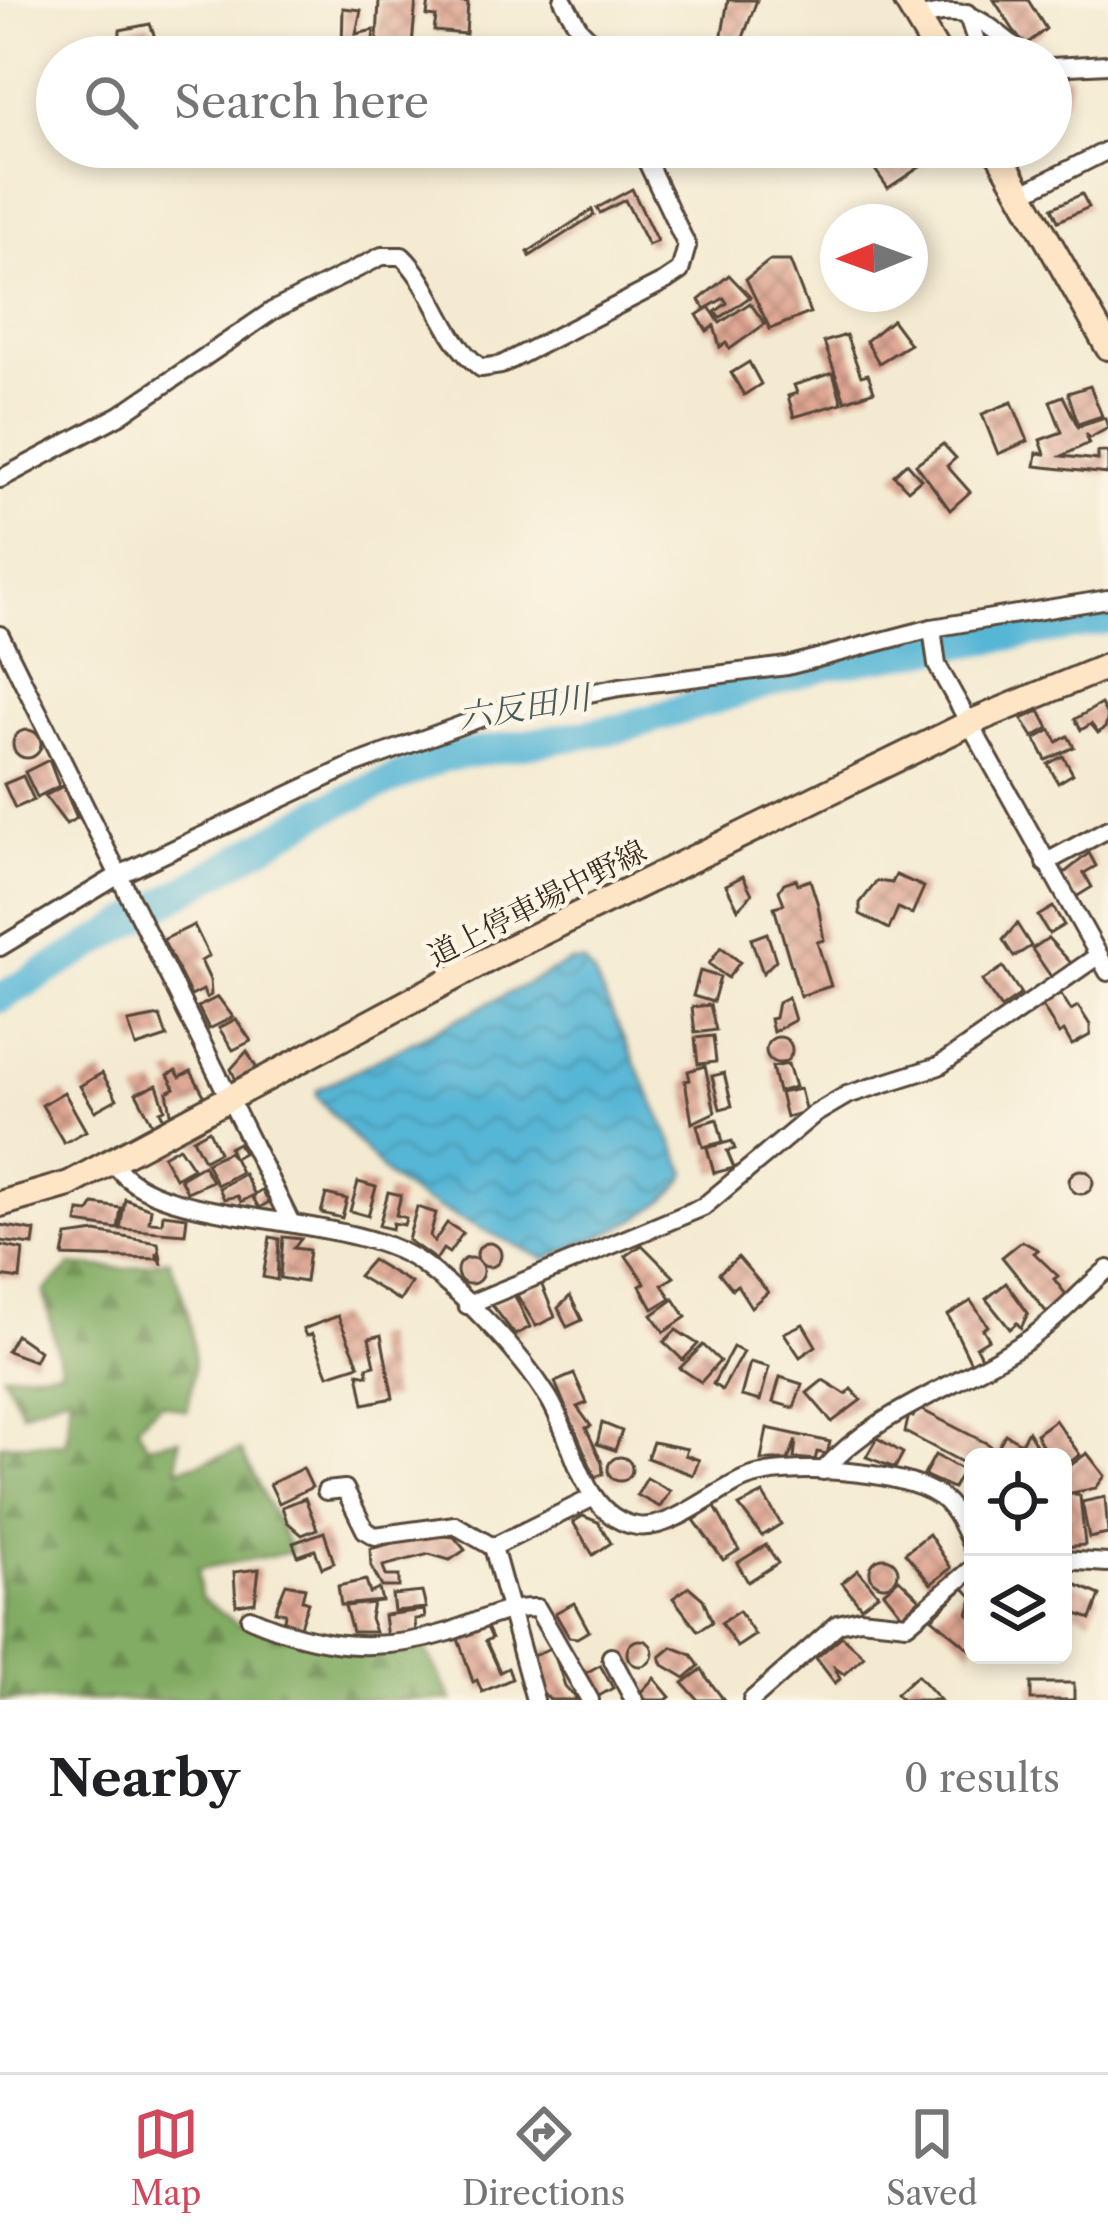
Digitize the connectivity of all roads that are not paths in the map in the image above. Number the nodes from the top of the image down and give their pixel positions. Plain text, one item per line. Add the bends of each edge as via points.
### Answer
1 (563, 0) edge
2 (911, 9) edge
3 (967, 13) junction
4 (586, 36) edge
5 (927, 36) edge
6 (974, 36) edge
7 (1004, 36) edge
8 (1108, 64) edge
9 (1072, 66) edge
10 (1108, 150) edge
11 (650, 168) edge
12 (1009, 168) edge
13 (1023, 193) junction
14 (1108, 346) edge
15 (0, 479) edge
16 (1108, 599) edge
17 (932, 628) junction
18 (3, 647) edge
19 (1108, 666) edge
20 (972, 722) junction
21 (1108, 830) edge
22 (1046, 863) junction
23 (121, 880) junction
24 (0, 947) edge
25 (1099, 955) junction
26 (1108, 972) edge
27 (226, 1099) junction
28 (114, 1162) junction
29 (0, 1204) edge
30 (291, 1223) junction
31 (1108, 1269) edge
32 (467, 1305) junction
33 (823, 1471) junction
34 (326, 1491) dead end
35 (594, 1497) junction
36 (964, 1534) edge
37 (493, 1547) junction
38 (1072, 1561) edge
39 (1108, 1564) edge
40 (964, 1576) edge
41 (507, 1607) junction
42 (250, 1618) dead end
43 (611, 1658) dead end
44 (535, 1700) edge
45 (590, 1700) edge
46 (634, 1700) edge
47 (752, 1700) edge

1 - 4 street
2 - 3 street
2 - 5 main road
3 - 6 street
3 - 7 street
8 - 9 street
10 - 13 street
11 - 15 street via 687,246 680,271 501,365 481,368 444,326 411,265 382,256 272,311 120,416
12 - 13 main road
13 - 14 main road
16 - 17 street
17 - 20 street via 937,665
17 - 23 street via 787,667 502,710 353,765
18 - 23 street
19 - 20 main road, 道上停車場中野線
20 - 22 street
20 - 27 main road, 道上停車場中野線 via 500,953
21 - 22 street
22 - 25 street
23 - 24 street
23 - 27 street
25 - 26 street
25 - 32 street via 939,1066 847,1095 813,1115 704,1207
27 - 28 main road, 道上停車場中野線
27 - 30 street
28 - 29 main road, 道上停車場中野線 via 34,1198
28 - 30 street via 122,1177 154,1197
30 - 32 street via 400,1248
31 - 33 street via 1027,1341 896,1413
32 - 35 street via 549,1399
33 - 35 street via 759,1473 645,1527 621,1522
33 - 36 street via 918,1484 941,1497
34 - 37 street via 345,1490 375,1536 455,1526
35 - 37 street
37 - 41 street
38 - 39 street
40 - 47 street via 907,1624 838,1624
41 - 42 street via 376,1649
41 - 44 street
41 - 45 street via 537,1608
43 - 46 street

